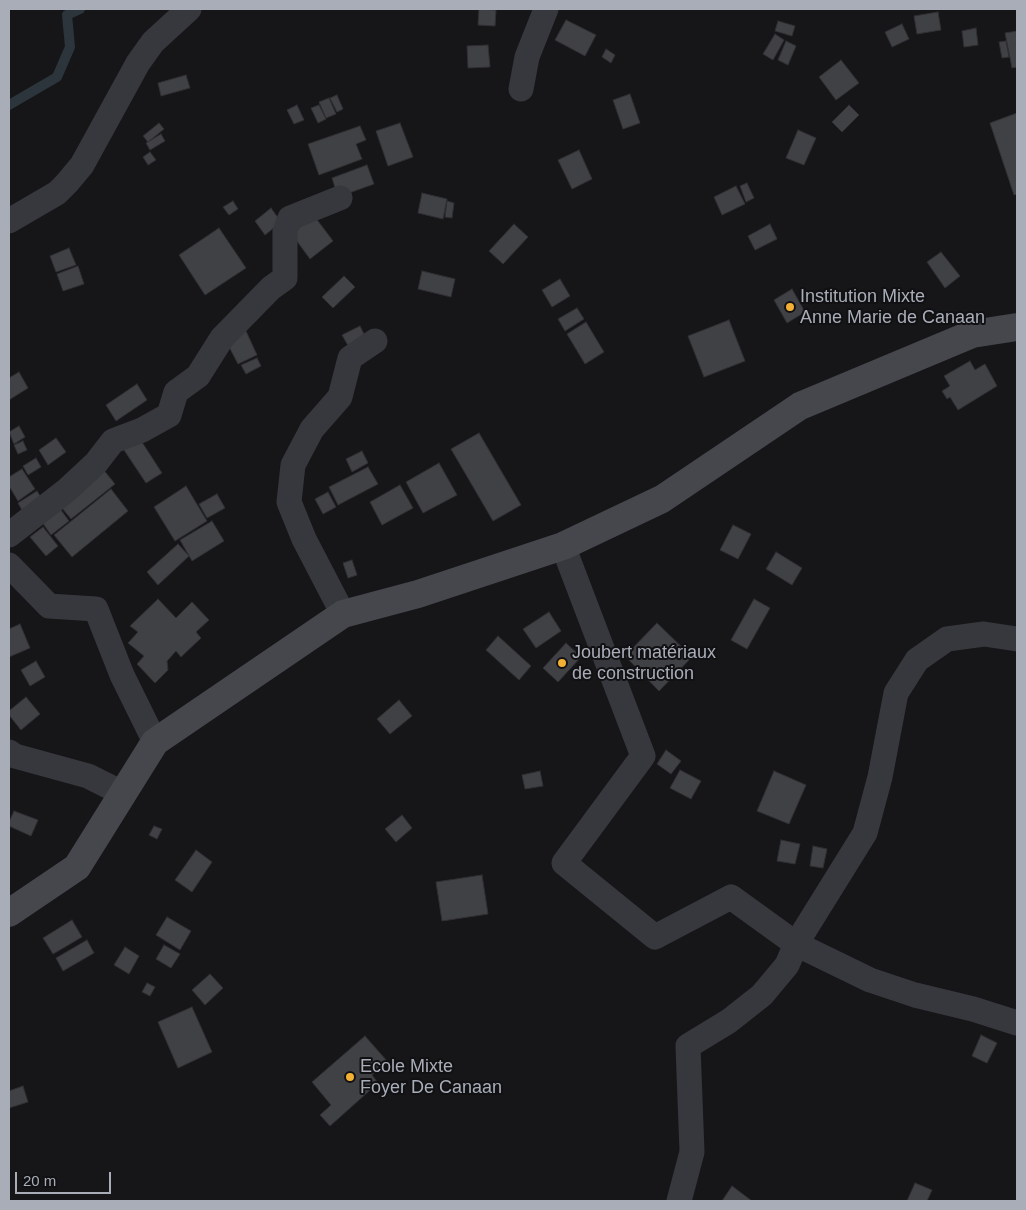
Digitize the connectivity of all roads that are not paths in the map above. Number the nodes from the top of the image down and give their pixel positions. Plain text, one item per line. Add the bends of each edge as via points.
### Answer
1 (189, 9) edge
2 (546, 9) edge
3 (521, 89) dead end
4 (340, 198) dead end
5 (9, 221) edge
6 (1017, 327) edge
7 (375, 342) dead end
8 (9, 535) edge
9 (563, 546) junction
10 (9, 565) edge
11 (343, 614) junction
12 (1017, 639) edge
13 (155, 742) junction
14 (9, 752) edge
15 (124, 794) junction
16 (9, 913) edge
17 (796, 944) junction
18 (1017, 1023) edge
19 (679, 1201) edge

1 - 5 street via 153,42 138,63 82,166 57,193
2 - 3 street via 527,57
4 - 8 street via 290,218 285,231 284,278 222,338 198,376 176,392 169,415 113,441 96,463 67,490
6 - 9 street via 972,334 800,406 662,499
7 - 11 street via 350,358 340,397 312,429 293,466 289,502 304,539
9 - 11 street via 418,594
9 - 17 street via 643,756 564,863 655,936 731,897
10 - 13 street via 49,606 96,609 122,675
11 - 13 street
12 - 17 street via 984,634 948,640 916,660 896,693 880,777 865,833
13 - 15 street
14 - 15 street via 88,776
15 - 16 street via 77,867
17 - 18 street via 870,980
17 - 19 street via 787,965 762,995 729,1021 688,1046 692,1152

